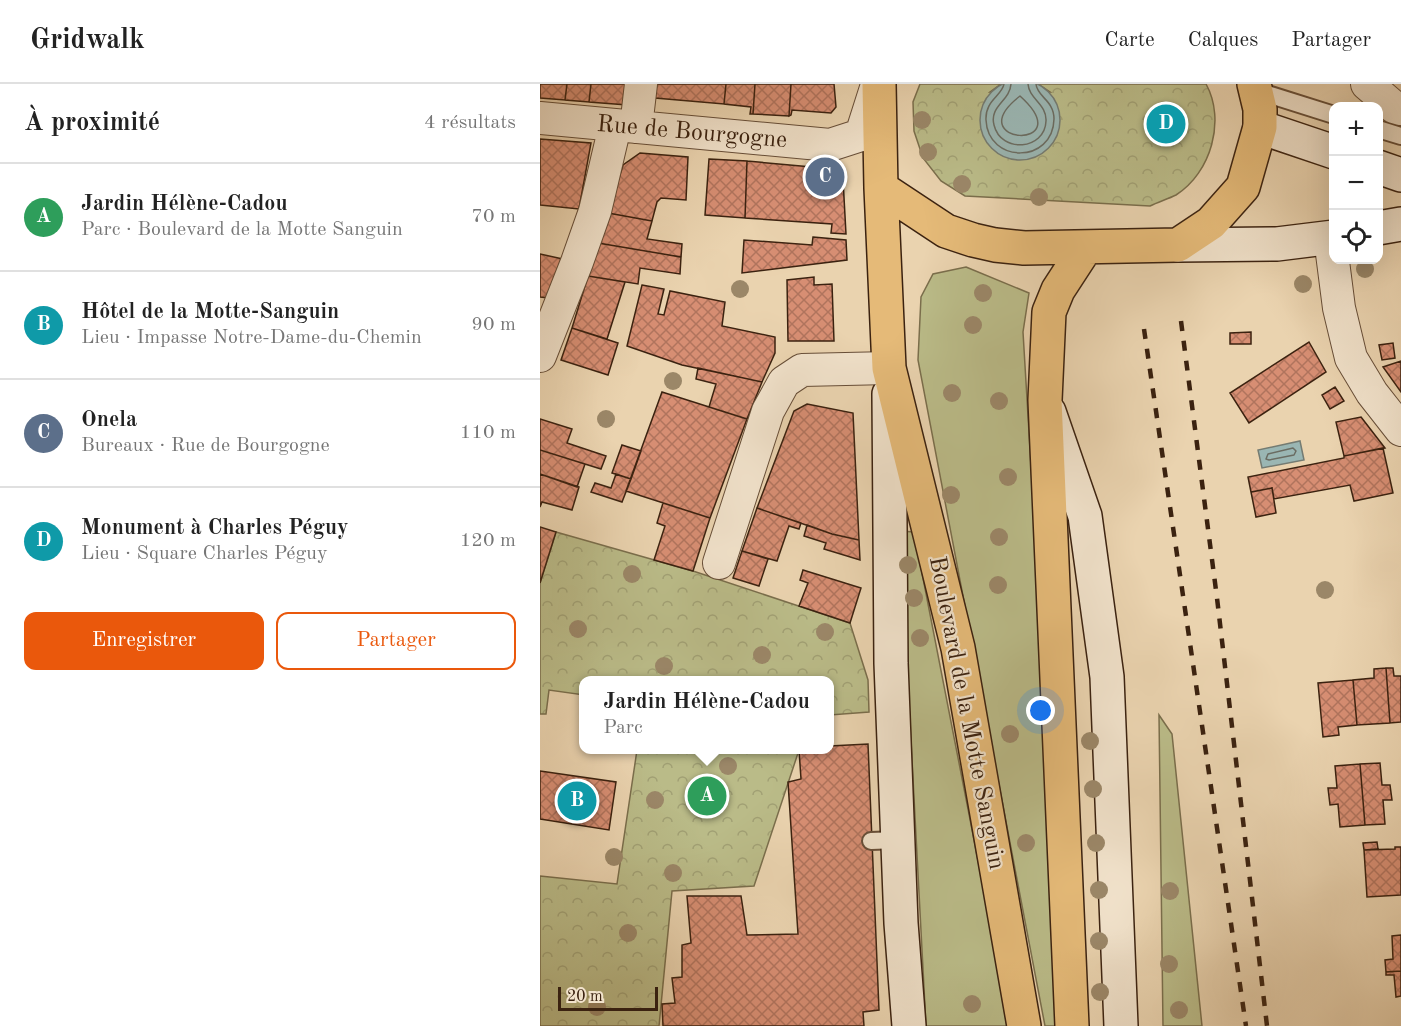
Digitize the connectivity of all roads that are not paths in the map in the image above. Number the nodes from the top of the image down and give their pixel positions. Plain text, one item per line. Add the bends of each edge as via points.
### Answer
1 (641, 84) edge
2 (878, 84) edge
3 (1367, 84) edge
4 (1256, 88) edge
5 (1401, 109) edge
6 (1329, 113) edge
7 (540, 118) edge
8 (625, 127) junction
9 (1260, 127) junction
10 (1383, 131) edge
11 (1401, 136) edge
12 (1329, 150) edge
13 (1383, 169) edge
14 (1401, 175) edge
15 (881, 188) junction
16 (1401, 224) edge
17 (1383, 227) edge
18 (1329, 238) edge
19 (1178, 245) junction
20 (1086, 247) junction
21 (1335, 264) edge
22 (543, 341) edge
23 (889, 368) junction
24 (1045, 400) junction
25 (1401, 430) edge
26 (719, 563) dead end
27 (909, 1026) edge
28 (1024, 1026) edge
29 (1072, 1026) edge
30 (1120, 1026) edge

1 - 8 street
2 - 8 street, Rue de Bourgogne via 861,135 830,145
2 - 15 main road, Boulevard de la Motte Sanguin
3 - 5 street
4 - 6 lane
4 - 9 main road
7 - 8 street, Rue de Bourgogne
8 - 22 street via 577,262
9 - 12 street
9 - 19 main road via 1244,187 1210,223
10 - 11 lane
13 - 14 street
15 - 20 main road via 946,231 973,240 1024,248
15 - 23 main road, Boulevard de la Motte Sanguin
16 - 17 street
18 - 19 street via 1277,244
19 - 20 main road
20 - 24 main road via 1049,312
21 - 25 street via 1339,308 1351,358
23 - 26 street via 802,370 784,382 768,411
23 - 27 street, Boulevard de la Motte Sanguin via 891,663 885,841
23 - 28 main road, Boulevard de la Motte Sanguin via 958,648
24 - 29 main road
24 - 30 street via 1085,516 1107,677

